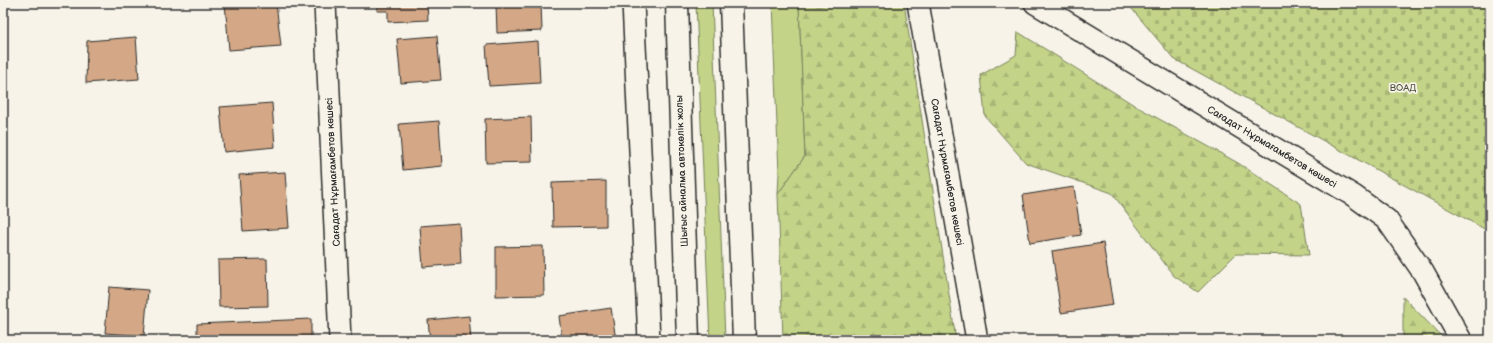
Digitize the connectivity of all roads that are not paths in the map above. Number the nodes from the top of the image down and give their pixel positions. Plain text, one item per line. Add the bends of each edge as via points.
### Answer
1 (325, 3) edge
2 (633, 3) edge
3 (677, 3) edge
4 (731, 3) edge
5 (918, 3) edge
6 (1035, 3) edge
7 (340, 340) edge
8 (649, 340) edge
9 (688, 340) edge
10 (744, 340) edge
11 (977, 340) edge
12 (1461, 340) edge

1 - 7 street, Сағадат Нұрмағамбетов көшесі
2 - 8 street
3 - 9 main road, Шығыс айналма автокөлік жолы
4 - 10 main road
5 - 11 street, Сағадат Нұрмағамбетов көшесі
6 - 12 street, Сағадат Нұрмағамбетов көшесі via 1354,196 1387,220 1423,272

